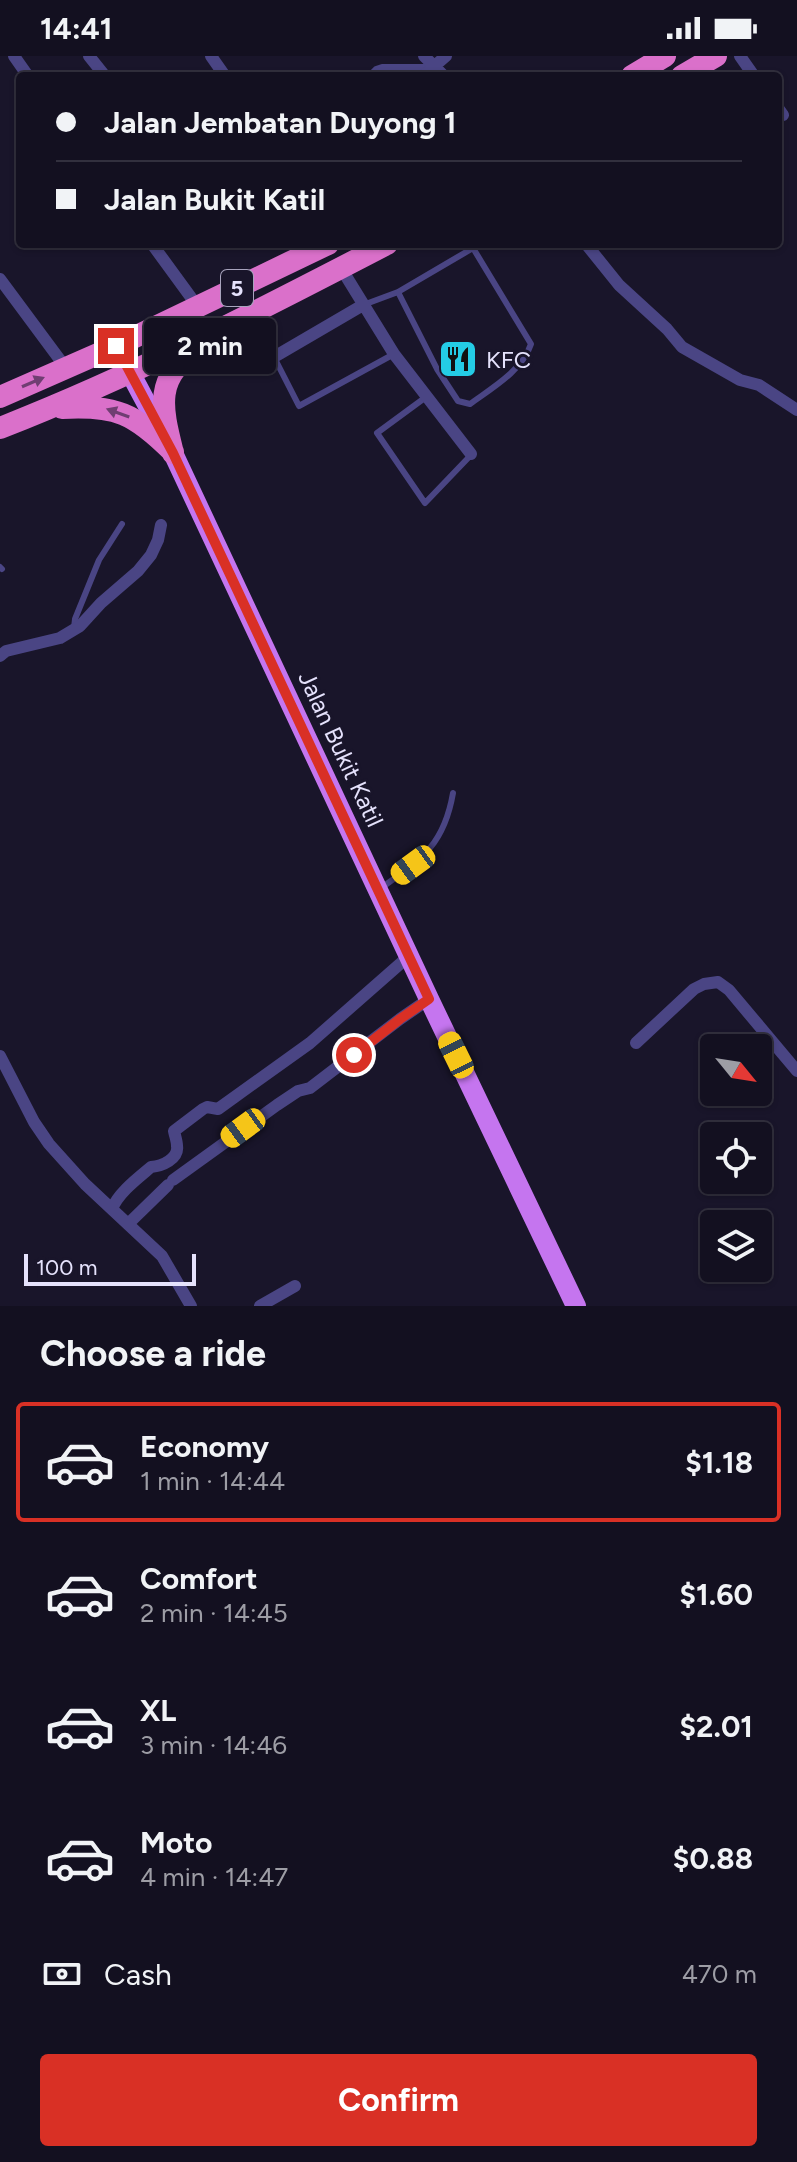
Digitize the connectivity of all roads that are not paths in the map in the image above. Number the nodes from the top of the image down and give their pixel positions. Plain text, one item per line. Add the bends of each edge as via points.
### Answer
1 (89, 56) edge
2 (424, 56) edge
3 (446, 56) edge
4 (665, 56) edge
5 (716, 56) edge
6 (440, 71) edge
7 (102, 72) edge
8 (373, 72) edge
9 (639, 72) edge
10 (689, 72) edge
11 (155, 248) edge
12 (379, 248) edge
13 (469, 248) edge
14 (473, 248) edge
15 (589, 248) edge
16 (301, 250) edge
17 (341, 268) junction
18 (0, 279) edge
19 (398, 292) junction
20 (363, 305) junction
21 (198, 307) junction
22 (256, 312) junction
23 (116, 346) junction
24 (246, 348) dead end
25 (394, 354) junction
26 (274, 357) joint
27 (66, 368) junction
28 (129, 373) junction
29 (0, 397) edge
30 (426, 397) junction
31 (50, 409) junction
32 (797, 410) edge
33 (0, 428) edge
34 (173, 453) junction
35 (471, 454) joint
36 (122, 524) dead end
37 (161, 525) dead end
38 (74, 630) junction
39 (0, 656) edge
40 (453, 793) dead end
41 (378, 891) junction
42 (409, 956) junction
43 (429, 999) junction
44 (636, 1043) dead end
45 (0, 1056) edge
46 (797, 1071) edge
47 (6, 1081) edge
48 (112, 1209) junction
49 (128, 1224) junction
50 (295, 1286) dead end
51 (191, 1306) edge
52 (260, 1306) edge
53 (576, 1306) edge

1 - 7 street
2 - 6 street
3 - 6 street
4 - 9 highway
5 - 10 highway
6 - 8 lane via 382,67
11 - 21 street
12 - 17 highway, 5
13 - 19 lane
14 - 19 lane via 531,344 513,370 470,404 458,401 437,369
15 - 32 street via 682,347
16 - 21 highway, 5
17 - 20 street
17 - 22 highway, 5
18 - 27 street
19 - 20 lane
20 - 25 street
20 - 26 street
21 - 23 highway, 5
22 - 24 lane via 267,338
22 - 28 highway, 5
22 - 34 highway via 191,353 170,375 163,407
23 - 27 highway, 5
23 - 28 main road, Jalan Bukit Katil
25 - 26 lane via 299,406
25 - 30 street
29 -> 27 highway, 5
28 - 31 highway, 5
28 - 34 main road, Jalan Bukit Katil
30 - 35 street
30 - 35 lane via 377,433 425,503
31 - 33 highway, 5
34 -> 31 highway via 146,426 122,413 91,406
34 - 41 main road, Jalan Bukit Katil
36 - 38 lane via 99,560
37 - 38 street via 151,555 138,571
38 - 39 street
40 - 41 lane via 438,840
41 - 42 main road, Jalan Bukit Katil
42 - 43 main road, Jalan Bukit Katil
42 - 48 street via 310,1043 218,1109 207,1107 174,1131 176,1155 151,1167
43 - 49 street via 310,1088 277,1105 170,1182
43 - 53 main road, Jalan Bukit Katil
44 - 46 street via 694,989 718,982
45 - 47 street
47 - 48 street via 49,1144
48 - 49 street
49 - 51 street via 162,1256
50 - 52 street

